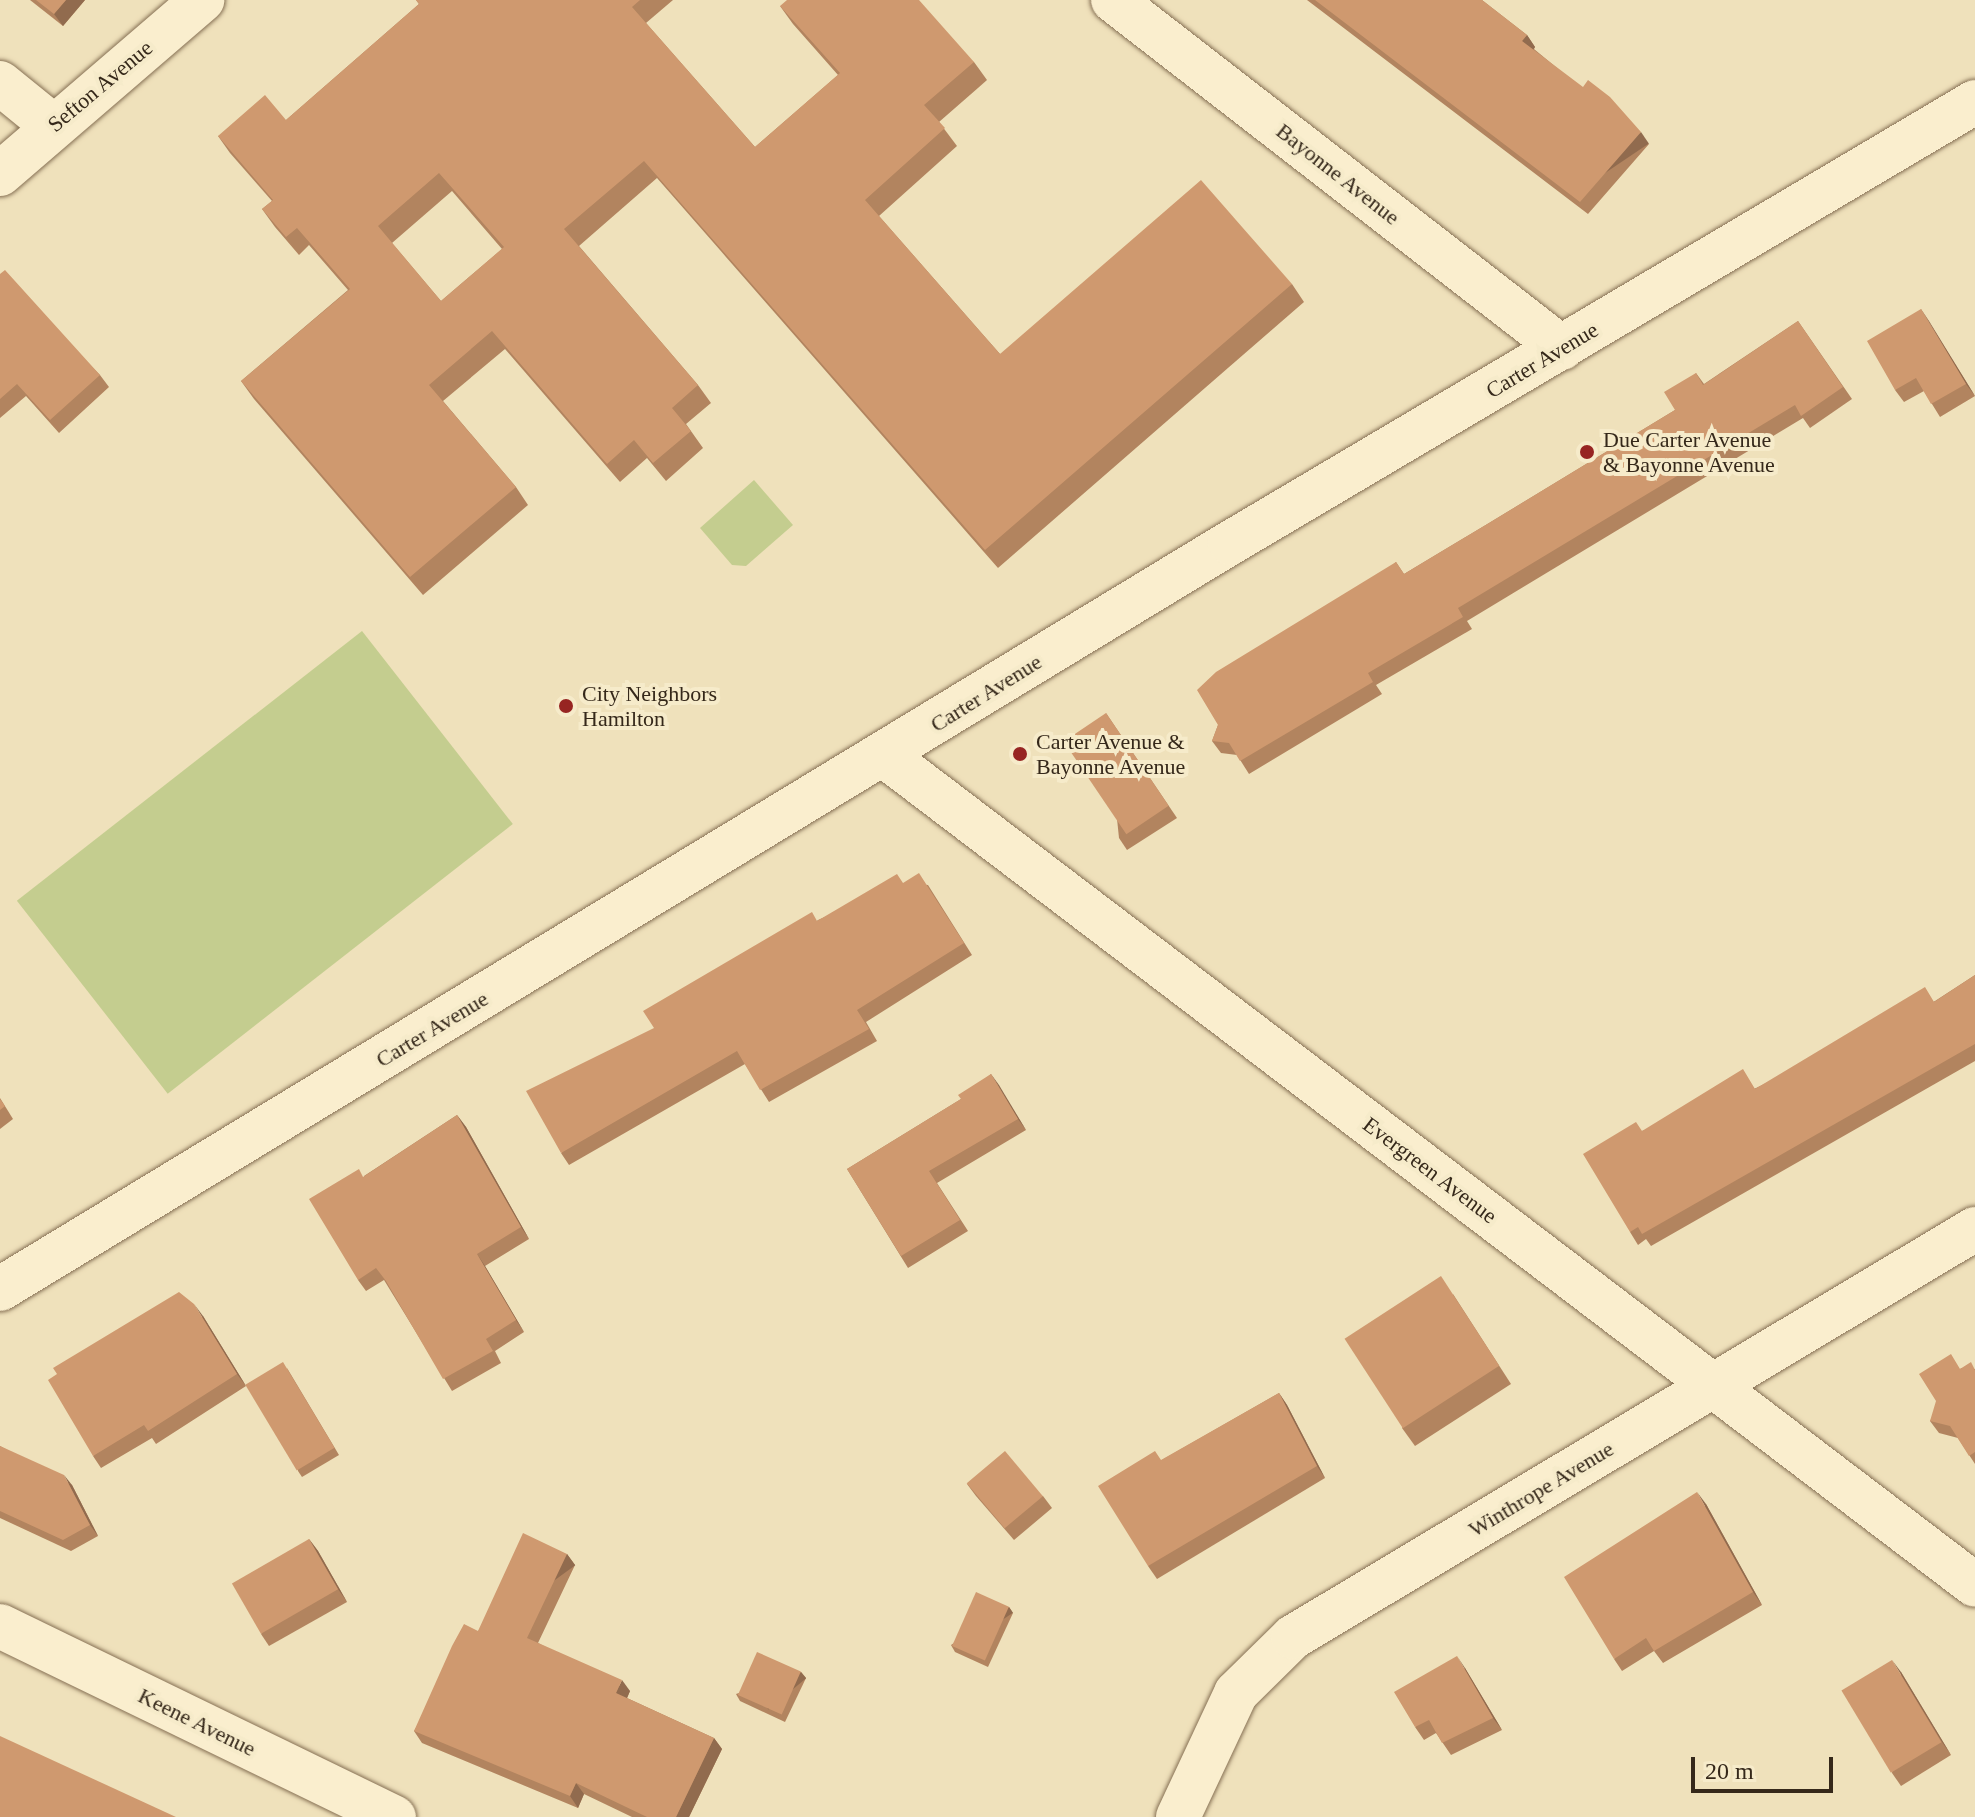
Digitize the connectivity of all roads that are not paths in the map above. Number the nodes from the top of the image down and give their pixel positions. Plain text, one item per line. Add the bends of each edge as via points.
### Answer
1 (202, 0) edge
2 (1113, 0) edge
3 (0, 83) edge
4 (1975, 102) edge
5 (53, 126) junction
6 (0, 174) edge
7 (1562, 348) junction
8 (885, 756) junction
9 (1975, 1229) edge
10 (0, 1289) edge
11 (1713, 1385) junction
12 (1975, 1585) edge
13 (0, 1626) edge
14 (394, 1817) edge
15 (1178, 1817) edge

1 - 5 street, Sefton Avenue
2 - 7 street, Bayonne Avenue
3 - 5 street
4 - 7 street, Carter Avenue
5 - 6 street, Sefton Avenue
7 - 8 street, Carter Avenue
8 - 10 street, Carter Avenue
8 - 11 street, Evergreen Avenue
9 - 11 street, Winthrope Avenue
11 - 12 street, Evergreen Avenue
11 - 15 street, Winthrope Avenue via 1293,1637 1254,1669
13 - 14 street, Keene Avenue

